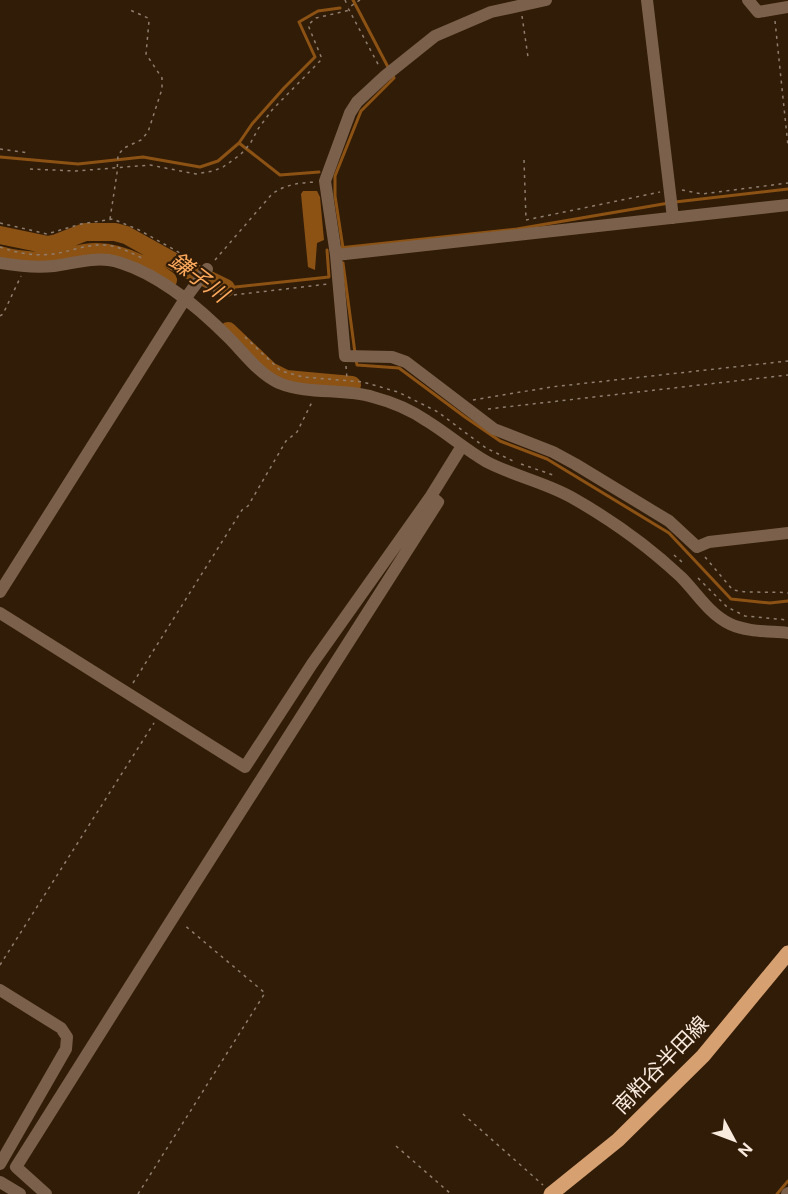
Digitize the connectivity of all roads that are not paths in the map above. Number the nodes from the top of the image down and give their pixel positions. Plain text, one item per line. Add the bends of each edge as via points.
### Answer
1 (546, 0) edge
2 (647, 0) edge
3 (748, 0) edge
4 (788, 7) edge
5 (788, 206) edge
6 (673, 218) junction
7 (336, 255) junction
8 (0, 263) edge
9 (207, 269) road end
10 (185, 299) junction
11 (462, 446) junction
12 (431, 496) junction
13 (788, 533) edge
14 (0, 592) edge
15 (0, 613) edge
16 (788, 633) edge
17 (788, 953) edge
18 (0, 990) edge
19 (0, 1164) edge
20 (0, 1182) edge
21 (20, 1194) edge
22 (46, 1194) edge
23 (551, 1194) edge

1 - 7 street via 491,12 435,36 357,102 325,181
2 - 6 street
3 - 4 street via 758,12
5 - 6 street
6 - 7 street
7 - 13 street via 345,356 392,357 406,362 500,432 576,464 669,521 697,547 709,542
8 - 10 street via 25,267 110,259 153,277
9 - 10 street
10 - 11 street via 279,383 372,396 428,421
10 - 14 street
11 - 12 street
11 - 16 street via 513,474 571,496 630,535 682,579 714,614 730,624
12 - 15 street via 312,664 245,767
12 - 22 street via 438,502 16,1167
17 - 23 main road, 南粕谷半田線 via 703,1056 618,1140
18 - 19 street via 61,1028 67,1037 66,1049
20 - 21 street

